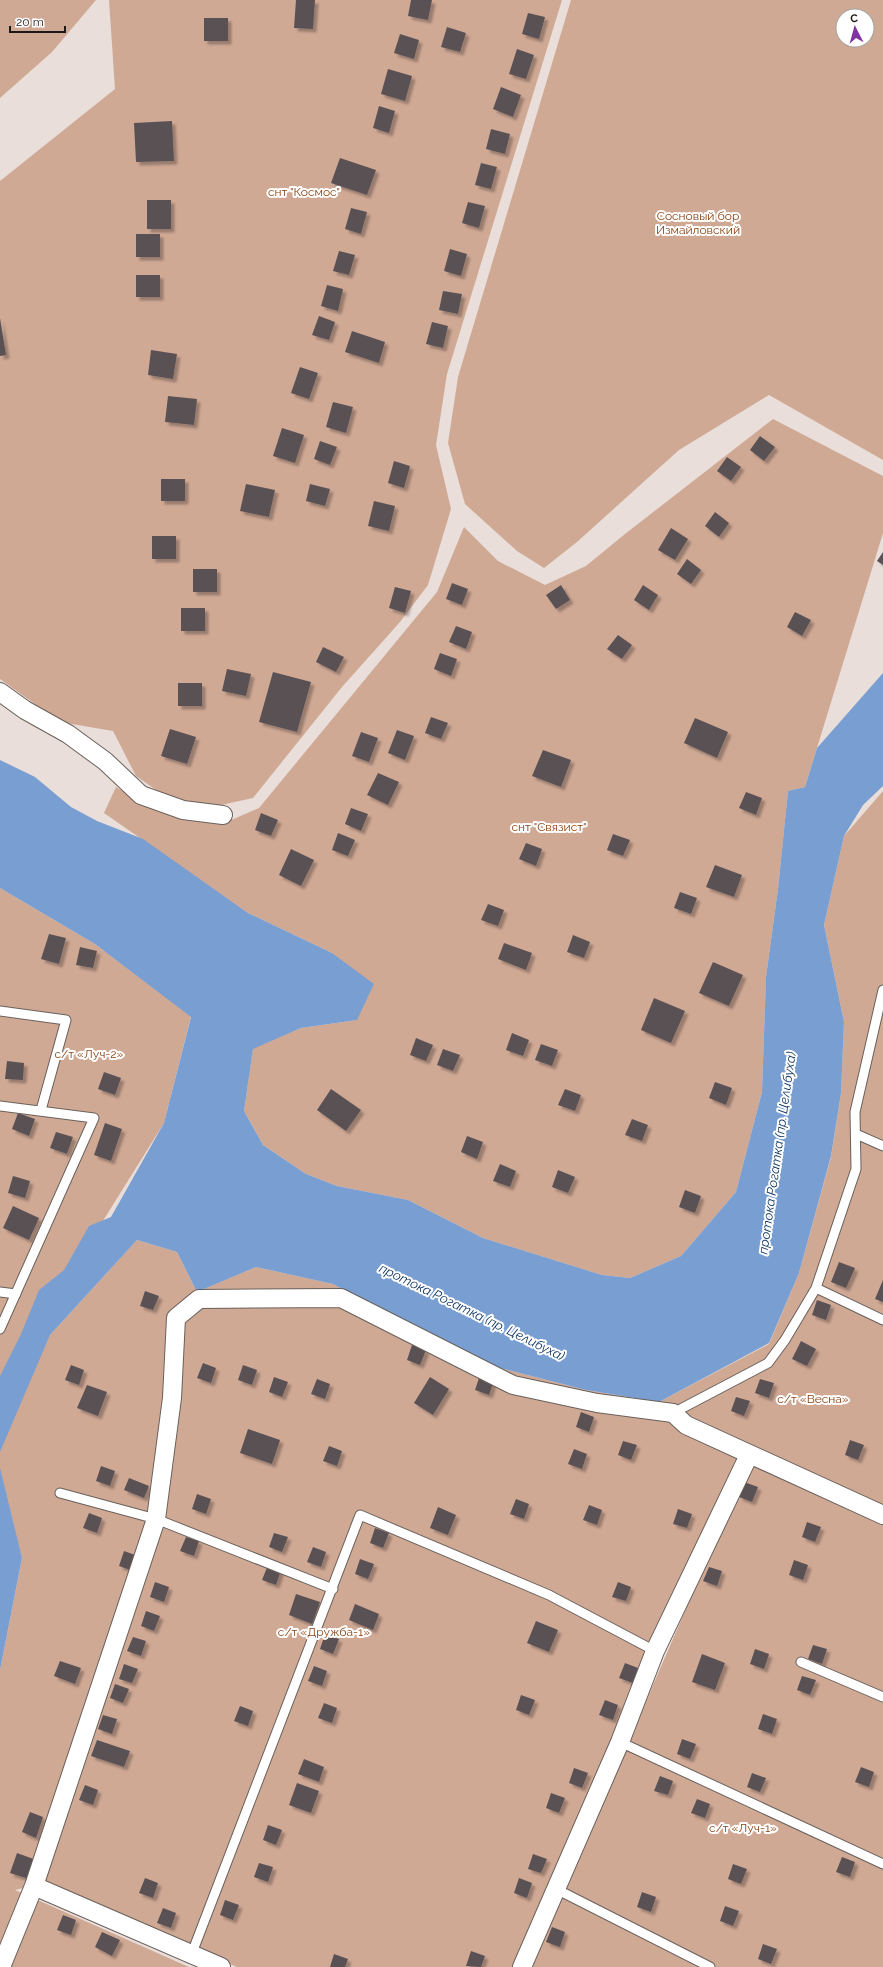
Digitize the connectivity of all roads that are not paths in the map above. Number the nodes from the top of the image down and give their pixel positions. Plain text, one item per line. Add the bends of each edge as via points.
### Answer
1 (0, 692) edge
2 (223, 815) dead end
3 (883, 990) edge
4 (0, 1011) edge
5 (0, 1106) edge
6 (41, 1110) junction
7 (856, 1134) junction
8 (883, 1146) edge
9 (816, 1288) junction
10 (0, 1292) edge
11 (16, 1294) junction
12 (883, 1320) edge
13 (0, 1329) edge
14 (673, 1413) junction
15 (749, 1455) junction
16 (60, 1493) dead end
17 (883, 1515) edge
18 (156, 1519) junction
19 (333, 1589) junction
20 (656, 1651) junction
21 (801, 1662) dead end
22 (883, 1697) edge
23 (620, 1742) junction
24 (883, 1864) edge
25 (34, 1886) junction
26 (556, 1889) junction
27 (192, 1953) junction
28 (1, 1967) edge
29 (221, 1967) edge
30 (522, 1967) edge
31 (710, 1967) edge

1 - 2 street via 25,710 68,734 105,761 141,795 183,810
3 - 7 lane via 855,1112
4 - 6 lane via 66,1020
5 - 6 lane
6 - 11 lane via 94,1118
7 - 8 lane
7 - 9 lane via 856,1169
9 - 12 lane
9 - 14 lane via 768,1363
10 - 11 lane
11 - 13 lane
14 - 15 street via 686,1425
14 - 18 street via 597,1403 513,1385 341,1298 199,1299 176,1318 172,1398
15 - 17 street
15 - 20 street
16 - 18 lane
18 - 19 lane
18 - 25 street
19 - 20 lane via 360,1515 549,1595
19 - 27 lane
20 - 23 street
21 - 22 lane
23 - 24 lane
23 - 26 street
25 - 27 street
25 - 28 street
26 - 30 street
26 - 31 lane
27 - 29 street

